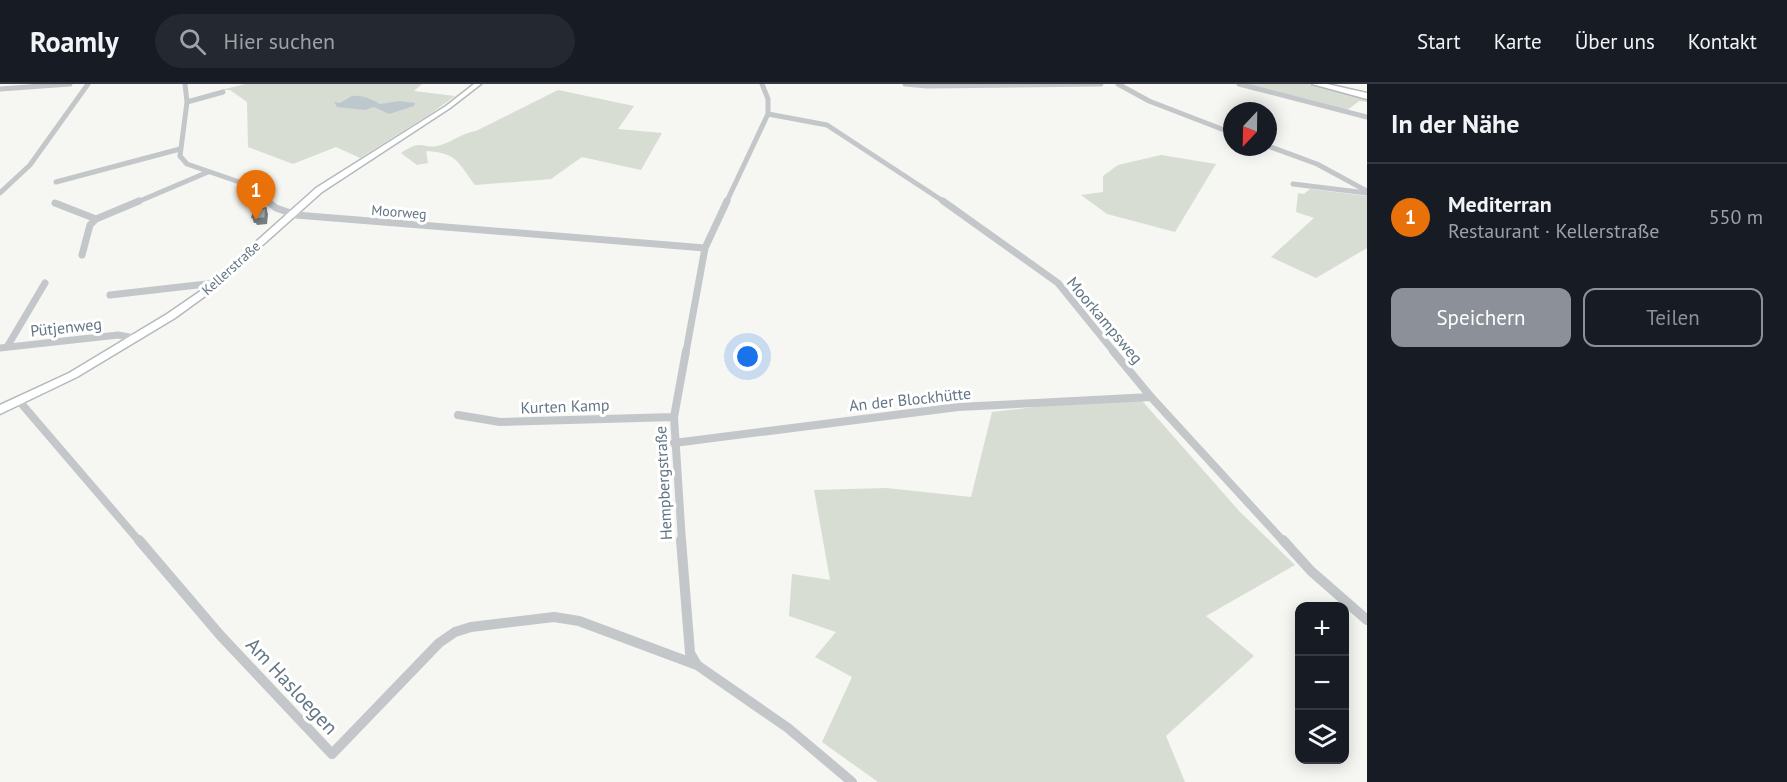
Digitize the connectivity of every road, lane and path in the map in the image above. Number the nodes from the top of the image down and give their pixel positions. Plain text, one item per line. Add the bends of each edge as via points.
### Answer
1 (62, 84) edge
2 (70, 84) edge
3 (88, 84) edge
4 (185, 84) edge
5 (478, 84) edge
6 (762, 84) edge
7 (905, 84) edge
8 (1101, 84) edge
9 (1118, 84) edge
10 (1239, 84) edge
11 (1316, 84) edge
12 (1326, 84) edge
13 (0, 89) edge
14 (223, 92) dead end
15 (1367, 95) edge
16 (186, 102) junction
17 (768, 114) junction
18 (1367, 117) edge
19 (1223, 129) edge
20 (180, 149) junction
21 (1277, 149) edge
22 (208, 172) junction
23 (56, 182) dead end
24 (1293, 184) dead end
25 (1367, 192) edge
26 (0, 193) edge
27 (55, 203) dead end
28 (291, 213) junction
29 (96, 219) junction
30 (705, 248) junction
31 (82, 255) dead end
32 (45, 283) dead end
33 (215, 283) junction
34 (110, 295) dead end
35 (134, 338) junction
36 (4, 347) edge
37 (1151, 397) junction
38 (20, 402) junction
39 (0, 410) edge
40 (458, 415) dead end
41 (674, 417) junction
42 (674, 443) junction
43 (1367, 620) edge
44 (697, 665) junction
45 (852, 782) edge

1 - 2 street
1 - 13 street
3 - 26 street via 30,165
4 - 16 street
5 - 28 main road, Kellerstraße via 329,183
6 - 17 street
7 - 8 street
9 - 19 street
10 - 18 street
11 - 15 highway
12 - 15 highway
14 - 16 street
16 - 20 street
17 - 30 street, Hempbergstraße
17 - 37 street, Moorkampsweg via 827,125 948,204 1058,284
20 - 22 street, Moorweg via 180,156 188,164
20 - 23 street
21 - 25 street via 1317,164
22 - 28 street, Moorweg via 248,185 276,208
22 - 29 street
24 - 25 street
27 - 29 street
28 - 30 street, Moorweg
28 - 33 main road, Kellerstraße
29 - 31 street via 90,225
30 - 41 street, Hempbergstraße
32 - 36 street
33 - 34 street
33 - 35 main road, Kellerstraße via 184,308
35 - 36 street, Pütjenweg via 118,334
35 - 38 main road, Kellerstraße
37 - 42 street, An der Blockhütte via 958,407
37 - 43 street, Moorkampsweg via 1311,571
38 - 39 main road, Kellerstraße
38 - 44 street, Am Hasloegen via 220,635 332,754 439,644 455,632 471,627 554,617 579,621
40 - 41 street, Kurten Kamp via 500,422
41 - 42 street, Hempbergstraße
42 - 44 street, Hempbergstraße via 687,628 690,653
44 - 45 street via 788,729

